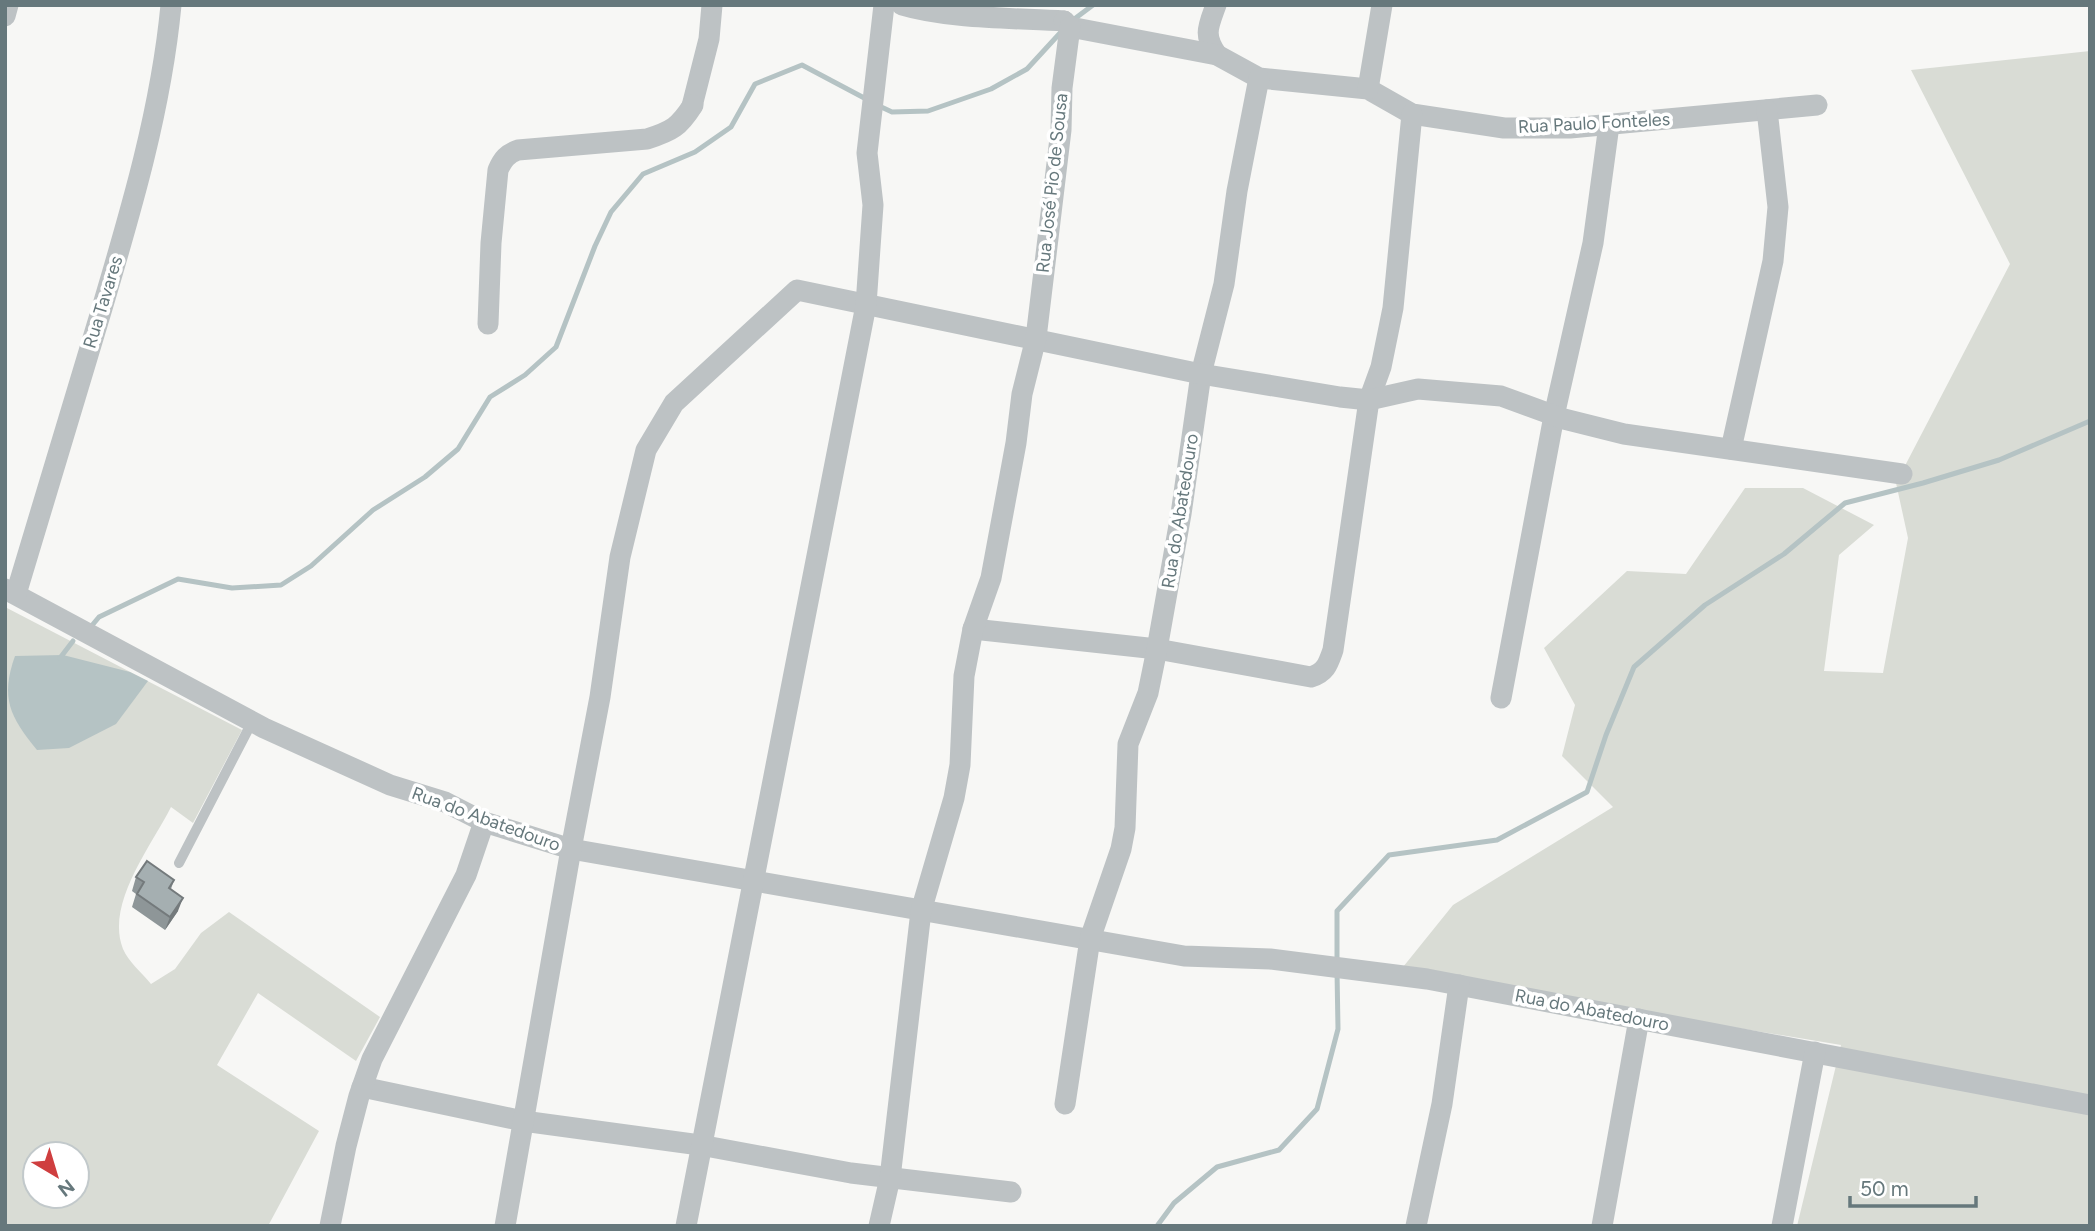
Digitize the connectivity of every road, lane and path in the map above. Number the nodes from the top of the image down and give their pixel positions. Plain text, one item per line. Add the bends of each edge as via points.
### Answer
1 (8, 5) edge
2 (171, 5) edge
3 (712, 5) edge
4 (884, 5) edge
5 (902, 5) edge
6 (1216, 5) edge
7 (1382, 5) edge
8 (5, 16) edge
9 (1067, 18) edge
10 (1217, 55) junction
11 (1259, 78) junction
12 (1368, 89) junction
13 (1817, 105) dead end
14 (1767, 110) junction
15 (1412, 114) junction
16 (1609, 125) junction
17 (866, 305) junction
18 (488, 324) dead end
19 (1036, 338) junction
20 (1202, 374) junction
21 (1369, 400) junction
22 (1554, 416) junction
23 (1731, 449) junction
24 (1902, 474) dead end
25 (11, 592) edge
26 (973, 628) junction
27 (1157, 649) junction
28 (1501, 698) dead end
29 (252, 722) junction
30 (484, 822) junction
31 (571, 849) junction
32 (179, 863) dead end
33 (754, 882) junction
34 (921, 911) junction
35 (1090, 939) junction
36 (1459, 985) junction
37 (1639, 1019) junction
38 (1815, 1052) junction
39 (362, 1087) junction
40 (1065, 1104) dead end
41 (2090, 1105) edge
42 (523, 1121) junction
43 (700, 1145) junction
44 (890, 1178) junction
45 (1011, 1192) dead end
46 (330, 1226) edge
47 (505, 1226) edge
48 (686, 1226) edge
49 (879, 1226) edge
50 (1416, 1226) edge
51 (1602, 1226) edge
52 (1782, 1226) edge

1 - 8 street
2 - 25 street, Rua Tavares via 150,129 118,255
3 - 18 street via 693,105 680,125 647,139 518,150 502,160 491,243
4 - 17 street via 867,153 873,205
5 - 9 street via 982,16
6 - 10 street via 1207,32
7 - 12 street
9 - 10 street, Rua Paulo Fonteles
9 - 19 street, Rua José Pio de Sousa via 1061,130
10 - 11 street, Rua Paulo Fonteles
11 - 12 street, Rua Paulo Fonteles
11 - 20 street, Rua do Abatedouro via 1224,284
12 - 15 street, Rua Paulo Fonteles
13 - 14 street, Rua Paulo Fonteles
14 - 16 street, Rua Paulo Fonteles
14 - 23 street via 1778,208 1773,261
15 - 16 street, Rua Paulo Fonteles via 1504,128
15 - 21 street via 1393,308
16 - 22 street via 1592,243
17 - 19 street
17 - 31 street via 797,290 674,403 646,450 620,557
17 - 33 street
19 - 20 street
19 - 26 street, Rua José Pio de Sousa via 991,578
20 - 21 street
20 - 27 street, Rua do Abatedouro
21 - 22 street via 1418,389 1502,396
21 - 27 street via 1333,650 1321,674 1311,677
22 - 23 street via 1624,433
22 - 28 street
23 - 24 street
25 - 29 street, Rua do Abatedouro
26 - 27 street
26 - 34 street, Rua José Pio de Sousa via 964,676 954,798
27 - 35 street, Rua do Abatedouro via 1148,692 1128,744 1121,849
29 - 30 street, Rua do Abatedouro
29 - 32 lane
30 - 31 street, Rua do Abatedouro
30 - 39 street via 466,875
31 - 33 street, Rua do Abatedouro
31 - 42 street
33 - 34 street, Rua do Abatedouro
33 - 43 street
34 - 35 street, Rua do Abatedouro
34 - 44 street, Rua José Pio de Sousa
35 - 36 street, Rua do Abatedouro via 1184,956 1270,959
35 - 40 street, Rua do Abatedouro
36 - 37 street, Rua do Abatedouro
36 - 50 street via 1442,1104
37 - 38 street, Rua do Abatedouro
37 - 51 street
38 - 41 street, Rua do Abatedouro
38 - 52 street
39 - 42 street
39 - 46 street
42 - 43 street
42 - 47 street
43 - 44 street
43 - 48 street
44 - 45 street
44 - 49 street, Rua José Pio de Sousa

